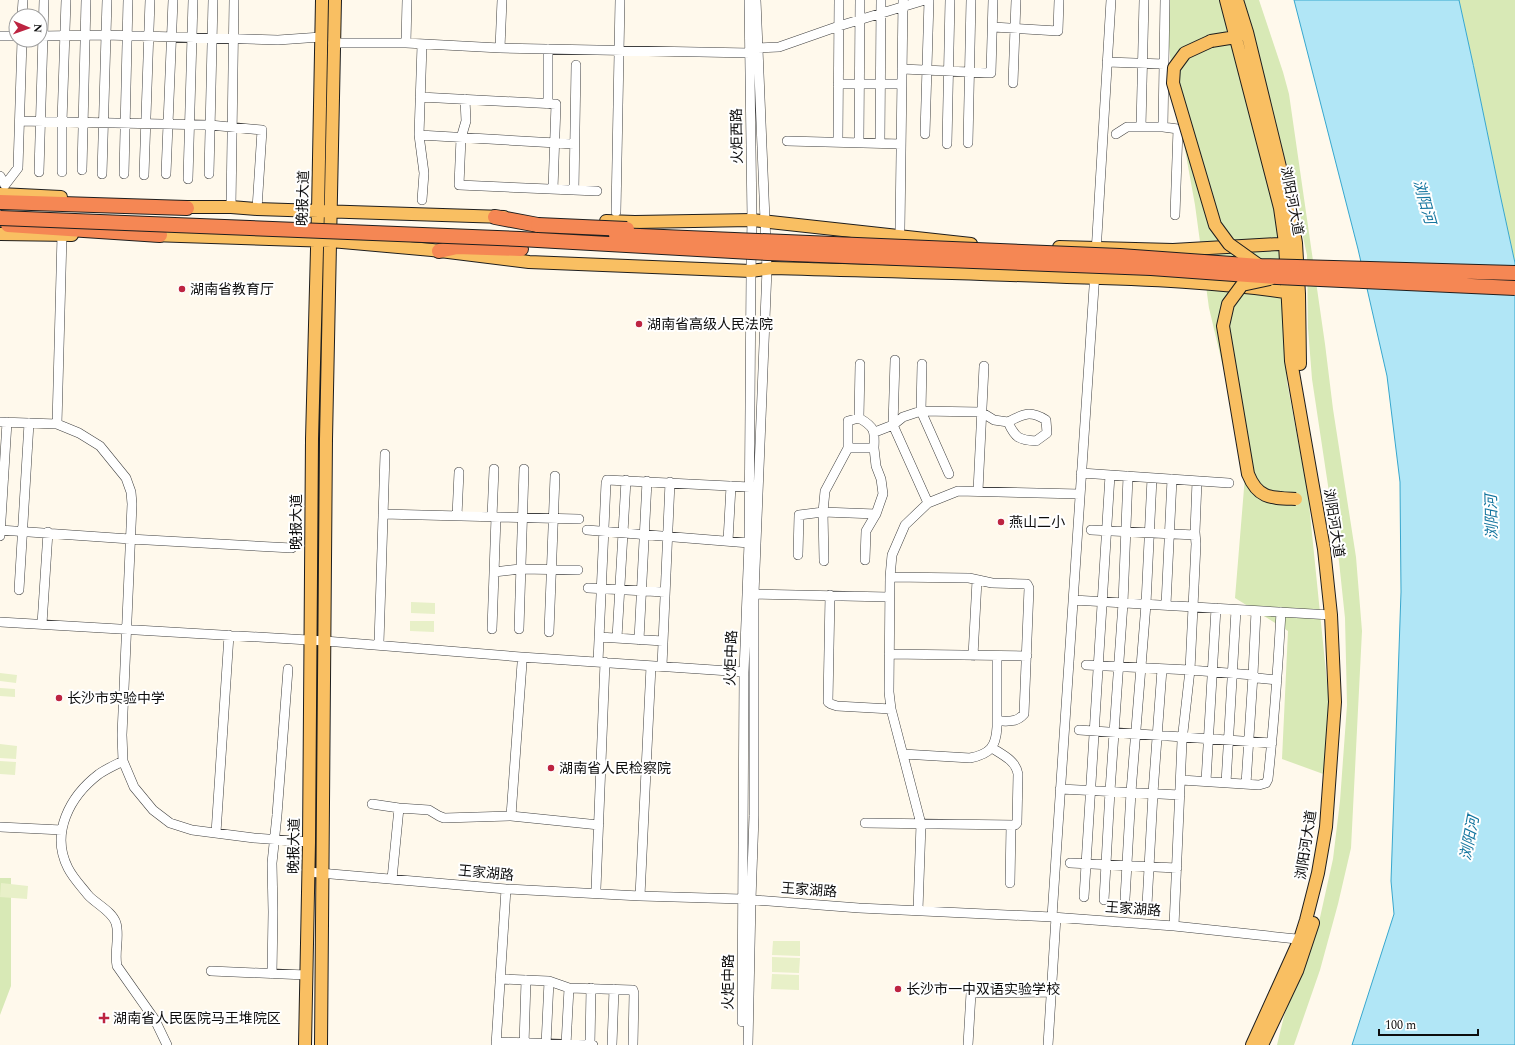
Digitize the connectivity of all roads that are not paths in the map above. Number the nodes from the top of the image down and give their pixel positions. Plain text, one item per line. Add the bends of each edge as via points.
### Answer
1 (66, 0) edge
2 (86, 0) edge
3 (106, 0) edge
4 (128, 0) edge
5 (150, 0) edge
6 (173, 0) edge
7 (193, 0) edge
8 (213, 0) edge
9 (234, 0) edge
10 (322, 0) edge
11 (335, 0) edge
12 (407, 0) edge
13 (502, 0) edge
14 (620, 0) edge
15 (749, 0) edge
16 (756, 0) edge
17 (838, 0) edge
18 (860, 0) edge
19 (881, 0) edge
20 (925, 0) edge
21 (929, 0) edge
22 (950, 0) edge
23 (971, 0) edge
24 (993, 0) edge
25 (1016, 0) edge
26 (1058, 0) edge
27 (1111, 0) edge
28 (1144, 0) edge
29 (1165, 0) edge
30 (1226, 0) edge
31 (1236, 0) edge
32 (903, 3) edge
33 (881, 13) junction
34 (860, 19) junction
35 (839, 26) junction
36 (992, 27) junction
37 (1015, 29) junction
38 (1242, 34) junction
39 (86, 35) junction
40 (105, 35) junction
41 (48, 36) edge
42 (65, 36) junction
43 (127, 36) junction
44 (148, 37) junction
45 (321, 37) junction
46 (172, 38) junction
47 (192, 38) junction
48 (213, 38) junction
49 (233, 39) junction
50 (334, 43) junction
51 (406, 43) junction
52 (422, 45) junction
53 (22, 48) edge
54 (42, 48) edge
55 (500, 48) junction
56 (758, 48) junction
57 (548, 49) junction
58 (619, 51) junction
59 (750, 53) junction
60 (1107, 62) junction
61 (1142, 63) junction
62 (1164, 64) junction
63 (576, 65) dead end
64 (902, 69) junction
65 (928, 70) junction
66 (949, 71) junction
67 (970, 72) junction
68 (1013, 83) dead end
69 (838, 84) junction
70 (860, 84) junction
71 (881, 84) junction
72 (902, 84) junction
73 (420, 97) junction
74 (465, 99) junction
75 (548, 104) junction
76 (20, 121) junction
77 (42, 121) junction
78 (62, 122) junction
79 (84, 122) junction
80 (104, 122) junction
81 (126, 123) junction
82 (146, 123) junction
83 (169, 124) junction
84 (190, 124) junction
85 (210, 125) junction
86 (1141, 127) junction
87 (1163, 127) junction
88 (232, 128) junction
89 (926, 134) dead end
90 (1116, 134) dead end
91 (419, 135) junction
92 (461, 138) junction
93 (786, 141) dead end
94 (838, 142) junction
95 (860, 142) junction
96 (554, 143) junction
97 (880, 143) junction
98 (968, 143) dead end
99 (574, 144) junction
100 (901, 144) junction
101 (947, 144) dead end
102 (82, 170) dead end
103 (39, 172) dead end
104 (62, 172) dead end
105 (102, 174) dead end
106 (124, 174) dead end
107 (166, 174) dead end
108 (209, 174) dead end
109 (144, 175) dead end
110 (0, 176) edge
111 (188, 178) dead end
112 (553, 189) junction
113 (3, 190) edge
114 (574, 190) junction
115 (597, 191) dead end
116 (422, 200) dead end
117 (0, 202) edge
118 (231, 207) junction
119 (187, 208) junction
120 (0, 209) edge
121 (257, 209) junction
122 (318, 211) junction
123 (331, 212) junction
124 (616, 212) dead end
125 (1175, 214) dead end
126 (496, 217) junction
127 (0, 218) edge
128 (758, 220) junction
129 (0, 224) edge
130 (900, 229) dead end
131 (0, 234) edge
132 (62, 235) junction
133 (160, 235) junction
134 (317, 240) junction
135 (331, 241) junction
136 (1290, 243) junction
137 (766, 247) junction
138 (1096, 248) junction
139 (439, 251) junction
140 (1260, 266) junction
141 (767, 269) junction
142 (751, 271) junction
143 (1515, 273) edge
144 (1276, 277) junction
145 (1095, 278) junction
146 (1515, 288) edge
147 (1294, 293) junction
148 (895, 360) dead end
149 (860, 364) dead end
150 (922, 364) dead end
151 (984, 366) dead end
152 (921, 411) junction
153 (981, 412) junction
154 (859, 418) junction
155 (3, 422) edge
156 (1008, 422) dead end
157 (29, 423) junction
158 (57, 424) junction
159 (893, 425) junction
160 (875, 432) junction
161 (848, 448) junction
162 (874, 448) junction
163 (385, 454) dead end
164 (494, 469) dead end
165 (524, 470) dead end
166 (459, 472) dead end
167 (949, 474) dead end
168 (1081, 474) junction
169 (1110, 475) junction
170 (555, 476) dead end
171 (1128, 476) junction
172 (1152, 478) junction
173 (1172, 479) junction
174 (626, 480) junction
175 (647, 481) junction
176 (1197, 481) junction
177 (670, 482) junction
178 (1229, 483) dead end
179 (731, 486) junction
180 (750, 487) junction
181 (978, 491) junction
182 (1080, 494) junction
183 (1319, 496) junction
184 (928, 503) junction
185 (823, 512) junction
186 (383, 514) junction
187 (876, 514) junction
188 (457, 516) junction
189 (494, 517) junction
190 (522, 517) junction
191 (553, 518) junction
192 (579, 519) dead end
193 (0, 530) edge
194 (587, 530) dead end
195 (1091, 530) dead end
196 (1107, 531) junction
197 (1126, 531) junction
198 (23, 532) junction
199 (48, 532) junction
200 (604, 532) junction
201 (1150, 532) junction
202 (623, 533) junction
203 (1170, 534) junction
204 (644, 535) junction
205 (1195, 535) junction
206 (0, 536) edge
207 (667, 536) junction
208 (130, 539) junction
209 (728, 541) junction
210 (749, 543) junction
211 (292, 548) dead end
212 (798, 555) dead end
213 (865, 560) dead end
214 (824, 561) dead end
215 (520, 569) junction
216 (551, 570) junction
217 (578, 570) dead end
218 (494, 572) junction
219 (890, 576) junction
220 (977, 580) junction
221 (588, 588) dead end
222 (601, 589) junction
223 (20, 590) dead end
224 (620, 590) junction
225 (642, 590) junction
226 (665, 592) junction
227 (750, 594) junction
228 (830, 595) junction
229 (889, 596) junction
230 (1073, 600) junction
231 (1102, 602) junction
232 (1123, 603) junction
233 (1146, 604) junction
234 (1166, 605) junction
235 (1193, 607) junction
236 (1216, 608) junction
237 (1236, 610) junction
238 (1256, 611) junction
239 (1280, 612) junction
240 (1331, 615) junction
241 (0, 622) edge
242 (42, 624) junction
243 (126, 629) junction
244 (519, 629) dead end
245 (492, 630) dead end
246 (549, 632) dead end
247 (229, 636) junction
248 (599, 637) junction
249 (617, 638) junction
250 (639, 640) junction
251 (310, 641) junction
252 (325, 641) junction
253 (663, 641) junction
254 (379, 643) dead end
255 (889, 654) junction
256 (973, 656) junction
257 (997, 656) junction
258 (1027, 656) junction
259 (601, 662) junction
260 (522, 663) dead end
261 (1086, 665) dead end
262 (651, 666) junction
263 (662, 666) junction
264 (1098, 666) junction
265 (1118, 667) junction
266 (1141, 668) junction
267 (288, 669) dead end
268 (1162, 669) junction
269 (1190, 670) junction
270 (744, 672) junction
271 (1213, 672) junction
272 (1233, 674) junction
273 (1253, 675) junction
274 (1277, 680) junction
275 (891, 709) junction
276 (997, 720) junction
277 (1079, 730) dead end
278 (1094, 731) junction
279 (1114, 732) junction
280 (1135, 733) junction
281 (1157, 734) junction
282 (1183, 736) junction
283 (1209, 738) junction
284 (1229, 740) junction
285 (1250, 741) junction
286 (1272, 743) junction
287 (992, 748) junction
288 (903, 754) junction
289 (123, 761) junction
290 (1181, 780) junction
291 (1206, 781) junction
292 (1226, 783) junction
293 (1246, 784) junction
294 (1060, 789) junction
295 (1090, 790) junction
296 (1110, 791) junction
297 (1131, 792) junction
298 (1153, 793) junction
299 (1180, 795) junction
300 (372, 804) dead end
301 (399, 808) junction
302 (511, 816) junction
303 (865, 823) dead end
304 (920, 824) junction
305 (599, 825) junction
306 (1012, 825) junction
307 (0, 827) edge
308 (62, 830) junction
309 (216, 833) junction
310 (273, 839) junction
311 (309, 842) junction
312 (1070, 863) dead end
313 (1086, 864) junction
314 (1106, 865) junction
315 (1127, 866) junction
316 (1149, 867) junction
317 (1177, 868) junction
318 (308, 872) junction
319 (322, 873) junction
320 (392, 879) junction
321 (1010, 883) dead end
322 (506, 889) junction
323 (596, 889) dead end
324 (640, 896) junction
325 (1084, 897) dead end
326 (1125, 899) dead end
327 (747, 900) junction
328 (1104, 900) dead end
329 (1147, 905) dead end
330 (918, 910) junction
331 (1054, 917) junction
332 (1174, 926) junction
333 (1304, 939) junction
334 (211, 971) dead end
335 (272, 974) junction
336 (306, 975) junction
337 (500, 979) junction
338 (526, 980) junction
339 (549, 982) junction
340 (569, 988) junction
341 (591, 988) junction
342 (614, 989) junction
343 (1051, 992) junction
344 (500, 1044) edge
345 (524, 1044) edge
346 (546, 1044) edge
347 (167, 1045) edge
348 (305, 1045) edge
349 (321, 1045) edge
350 (566, 1045) edge
351 (591, 1045) edge
352 (612, 1045) edge
353 (633, 1045) edge
354 (742, 1045) edge
355 (748, 1045) edge
356 (968, 1045) edge
357 (1048, 1045) edge
358 (1252, 1045) edge
359 (1262, 1045) edge

1 - 42 street
2 - 39 street
3 - 40 street
4 - 43 street
5 - 44 street
6 - 46 street
7 - 47 street
8 - 48 street
9 - 49 street
10 - 45 main road, 晚报大道
11 - 50 main road, 晚报大道
12 - 51 street
13 - 55 street
14 - 58 street
15 - 59 street, 火炬西路
16 - 56 street, 火炬西路
17 - 35 street
18 - 34 street
19 - 33 street
20 - 32 street
21 - 65 street
22 - 66 street
23 - 67 street
24 - 36 street
25 - 37 street
26 - 37 street via 1058,31
27 - 60 street
28 - 61 street
29 - 62 street
30 - 38 main road, 浏阳河大道
31 - 38 main road, 浏阳河大道
32 - 33 street
32 - 64 street
33 - 34 street
33 - 71 street
34 - 35 street
34 - 70 street
35 - 56 street via 779,47
35 - 69 street
36 - 37 street
36 - 67 street via 992,73
37 - 68 street
38 - 136 main road, 浏阳河大道
38 - 140 main road, bridge via 1211,41 1185,53 1174,68 1173,83 1215,225 1229,244
39 - 40 street
39 - 42 street
39 - 79 street
40 - 43 street
40 - 80 street
41 - 42 street
42 - 78 street
43 - 44 street
43 - 81 street
44 - 46 street
44 - 82 street
45 - 49 street via 278,40
45 - 122 main road, 晚报大道
46 - 47 street
46 - 83 street
47 - 48 street
47 - 84 street
48 - 49 street
48 - 85 street
49 - 88 street
50 - 51 street
50 - 123 main road, 晚报大道
51 - 52 street
52 - 55 street
52 - 73 street
53 - 76 street
54 - 77 street
55 - 57 street
56 - 59 street
56 - 128 street, 火炬西路
57 - 58 street
57 - 75 street
58 - 59 street
58 - 124 street
59 - 128 street, 火炬西路
60 - 61 street
60 - 138 street
61 - 62 street
61 - 86 street
62 - 87 street
63 - 99 street
64 - 65 street
64 - 72 street
65 - 66 street
65 - 89 street
66 - 67 street
66 - 101 street
67 - 98 street
69 - 70 street
69 - 94 street
70 - 71 street
70 - 95 street
71 - 72 street
71 - 97 street
72 - 100 street
73 - 74 street
73 - 91 street
74 - 75 street
74 - 92 street via 466,121
75 - 96 street via 556,104
76 - 77 street
76 - 113 street via 18,168
77 - 78 street
77 - 103 street
78 - 79 street
78 - 104 street
79 - 80 street
79 - 102 street
80 - 81 street
80 - 105 street
81 - 82 street
81 - 106 street
82 - 83 street
82 - 109 street
83 - 84 street
83 - 107 street
84 - 85 street
84 - 111 street
85 - 88 street
85 - 108 street
86 - 87 street
86 - 90 street via 1127,127
87 - 125 street via 1178,129
88 - 118 street
88 - 121 street via 262,130
91 - 92 street
91 - 116 street via 424,173
92 - 96 street
92 - 112 street via 459,185
93 - 94 street
94 - 95 street
95 - 97 street
96 - 99 street
96 - 112 street
97 - 100 street
99 - 114 street
100 - 130 street
110 - 113 street
112 - 114 street
113 - 119 main road
114 - 115 street
117 - 119 highway
118 - 119 main road
118 - 121 main road
120 - 137 highway, bridge
121 - 122 main road
122 - 123 main road
122 - 134 main road, 晚报大道
123 - 126 main road
123 - 135 main road, 晚报大道
126 - 128 main road via 635,222
126 - 137 highway, bridge via 538,225 731,234
127 - 137 highway, bridge
128 - 138 main road via 980,245
128 - 141 street, 火炬西路
128 - 142 street, 火炬西路
129 - 133 highway
131 - 132 main road
132 - 133 main road
132 - 158 street
133 - 134 main road
134 - 135 main road
134 - 251 main road, 晚报大道
135 - 139 main road
135 - 252 main road, 晚报大道 via 326,439
136 - 138 main road via 1173,250
136 - 147 main road, 浏阳河大道
137 - 139 highway, bridge via 739,259 457,247
137 - 140 highway, bridge via 1120,256
137 - 144 highway, bridge
138 - 145 street
139 - 142 main road via 529,262
140 - 143 highway, bridge
141 - 142 main road
141 - 145 main road
141 - 227 street, 火炬西路
142 - 180 street, 火炬中路
144 - 146 highway, bridge
144 - 183 main road, bridge via 1242,285 1228,304 1223,326 1248,474 1258,491 1265,496 1296,499
145 - 147 main road via 1180,281
145 - 168 street
147 - 183 main road, 浏阳河大道 via 1300,366
148 - 159 street
149 - 154 street
150 - 152 street
151 - 153 street
152 - 153 street
152 - 159 street via 903,417
152 - 167 street
153 - 156 street via 994,420
153 - 181 street
154 - 160 street via 869,423
154 - 161 street via 848,421
155 - 157 street
155 - 193 street
157 - 158 street
157 - 198 street
158 - 208 street via 79,432 100,446 126,478 132,504
159 - 160 street
159 - 184 street
160 - 162 street
161 - 162 street
161 - 185 street via 825,491
162 - 187 street via 883,494
163 - 186 street
164 - 189 street
165 - 190 street
166 - 188 street
168 - 169 street
168 - 182 street
169 - 171 street
169 - 196 street
170 - 191 street
171 - 172 street
171 - 197 street
172 - 173 street
172 - 201 street
173 - 176 street
173 - 203 street
174 - 175 street
174 - 200 street via 607,480
174 - 202 street
175 - 177 street
175 - 204 street
176 - 178 street
176 - 205 street
177 - 179 street
177 - 207 street
179 - 180 street
179 - 209 street
180 - 210 street, 火炬中路
181 - 182 street
181 - 184 street via 958,491
182 - 230 street
183 - 240 main road, 浏阳河大道
183 - 333 main road, 浏阳河大道 via 1337,595 1342,703 1333,828 1325,873
184 - 219 street via 905,525 892,555
185 - 187 street
185 - 212 street via 799,515
185 - 214 street
186 - 188 street
186 - 254 street
187 - 213 street via 866,531
188 - 189 street
189 - 190 street
189 - 218 street
190 - 191 street
190 - 215 street
191 - 192 street
191 - 216 street
193 - 198 street
193 - 206 street
194 - 200 street
195 - 196 street
196 - 197 street
196 - 231 street
197 - 201 street
197 - 232 street
198 - 199 street
198 - 223 street
199 - 208 street
199 - 242 street
200 - 202 street
200 - 222 street
201 - 203 street
201 - 233 street
202 - 204 street
202 - 224 street
203 - 205 street
203 - 234 street
204 - 207 street
204 - 225 street
205 - 235 street
207 - 209 street
207 - 226 street
208 - 211 street
208 - 243 street
209 - 210 street
210 - 227 street, 火炬中路
215 - 216 street
215 - 218 street
215 - 244 street
216 - 217 street
216 - 246 street
218 - 245 street
219 - 220 street
219 - 229 street
220 - 256 street
220 - 258 street via 992,584 1027,584
221 - 222 street
222 - 224 street
222 - 248 street
224 - 225 street
224 - 249 street
225 - 226 street
225 - 250 street
226 - 253 street
227 - 228 street
227 - 270 street, 火炬中路
227 - 327 street via 754,816
228 - 229 street
228 - 275 street via 828,702 837,706
229 - 255 street
230 - 231 street
230 - 294 street
231 - 232 street
231 - 264 street
232 - 233 street
232 - 265 street
233 - 234 street
233 - 266 street
234 - 235 street
235 - 236 street
235 - 269 street
236 - 237 street
236 - 271 street
237 - 238 street
237 - 272 street
238 - 239 street
238 - 273 street
239 - 240 street
239 - 274 street
240 - 333 main road, 浏阳河大道 via 1335,702 1326,827
241 - 242 street
242 - 243 street
243 - 247 street
243 - 289 street
247 - 251 street
247 - 309 street
248 - 249 street
248 - 259 street
249 - 250 street
250 - 253 street
251 - 252 street
251 - 311 main road, 晚报大道
252 - 259 street
252 - 319 main road, 晚报大道
253 - 263 street
255 - 256 street
255 - 275 street
256 - 257 street
257 - 258 street
257 - 276 street
258 - 276 street via 1024,714 1010,722
259 - 262 street
259 - 305 street
260 - 302 street
261 - 264 street
262 - 263 street
262 - 324 street
263 - 270 street
264 - 265 street
264 - 278 street
265 - 266 street
265 - 279 street
266 - 268 street
266 - 280 street
267 - 310 street
268 - 269 street
268 - 281 street
269 - 271 street
269 - 282 street
270 - 327 street, 火炬中路
271 - 272 street
271 - 283 street
272 - 273 street
272 - 284 street
273 - 274 street via 1257,678
273 - 285 street
274 - 286 street
275 - 288 street
276 - 287 street via 996,738
277 - 278 street
278 - 279 street
278 - 295 street
279 - 280 street
279 - 296 street
280 - 281 street
280 - 297 street
281 - 282 street
281 - 298 street
282 - 283 street
282 - 290 street
283 - 284 street
283 - 291 street
284 - 285 street
284 - 292 street
285 - 286 street
285 - 293 street
286 - 293 street via 1266,783
287 - 288 street via 970,758
287 - 306 street via 1017,767 1017,823
288 - 304 street
289 - 308 street via 100,773 87,784 67,811
289 - 309 street via 134,787 153,810 170,824
290 - 291 street
290 - 299 street
291 - 292 street
292 - 293 street
294 - 295 street
294 - 331 street
295 - 296 street
295 - 313 street
296 - 297 street
296 - 314 street
297 - 298 street
297 - 315 street
298 - 299 street
298 - 316 street
299 - 317 street
300 - 301 street
301 - 302 street via 429,810 444,818
301 - 320 street
302 - 305 street
303 - 304 street
304 - 306 street
304 - 330 street
305 - 323 street
306 - 321 street
307 - 308 street
308 - 347 street via 64,858 68,868 92,900 116,922 117,966 155,1020
309 - 310 street
310 - 311 street
310 - 335 street
311 - 318 main road, 晚报大道
312 - 313 street
313 - 314 street
313 - 325 street
314 - 315 street
314 - 328 street
315 - 316 street
315 - 326 street
316 - 317 street
316 - 329 street
317 - 332 street
318 - 319 street, 王家湖路
318 - 336 main road, 晚报大道
319 - 320 street, 王家湖路
319 - 349 main road, 晚报大道
320 - 322 street, 王家湖路
322 - 324 street, 王家湖路
322 - 337 street
324 - 327 street, 王家湖路
327 - 330 street, 王家湖路
327 - 354 street, 火炬中路
327 - 355 street
330 - 331 street, 王家湖路
331 - 332 street, 王家湖路
331 - 343 street
332 - 333 street, 王家湖路
333 - 358 main road, 浏阳河大道
333 - 359 main road, 浏阳河大道 via 1297,970
334 - 335 street
335 - 336 street
336 - 348 main road, 晚报大道
337 - 338 street
337 - 344 street
338 - 339 street
338 - 345 street
339 - 340 street
339 - 346 street
340 - 341 street
340 - 350 street
341 - 342 street
341 - 351 street
342 - 352 street
342 - 353 street via 634,992
343 - 356 street via 971,993
343 - 357 street
344 - 345 street
345 - 346 street
346 - 350 street
350 - 351 street

